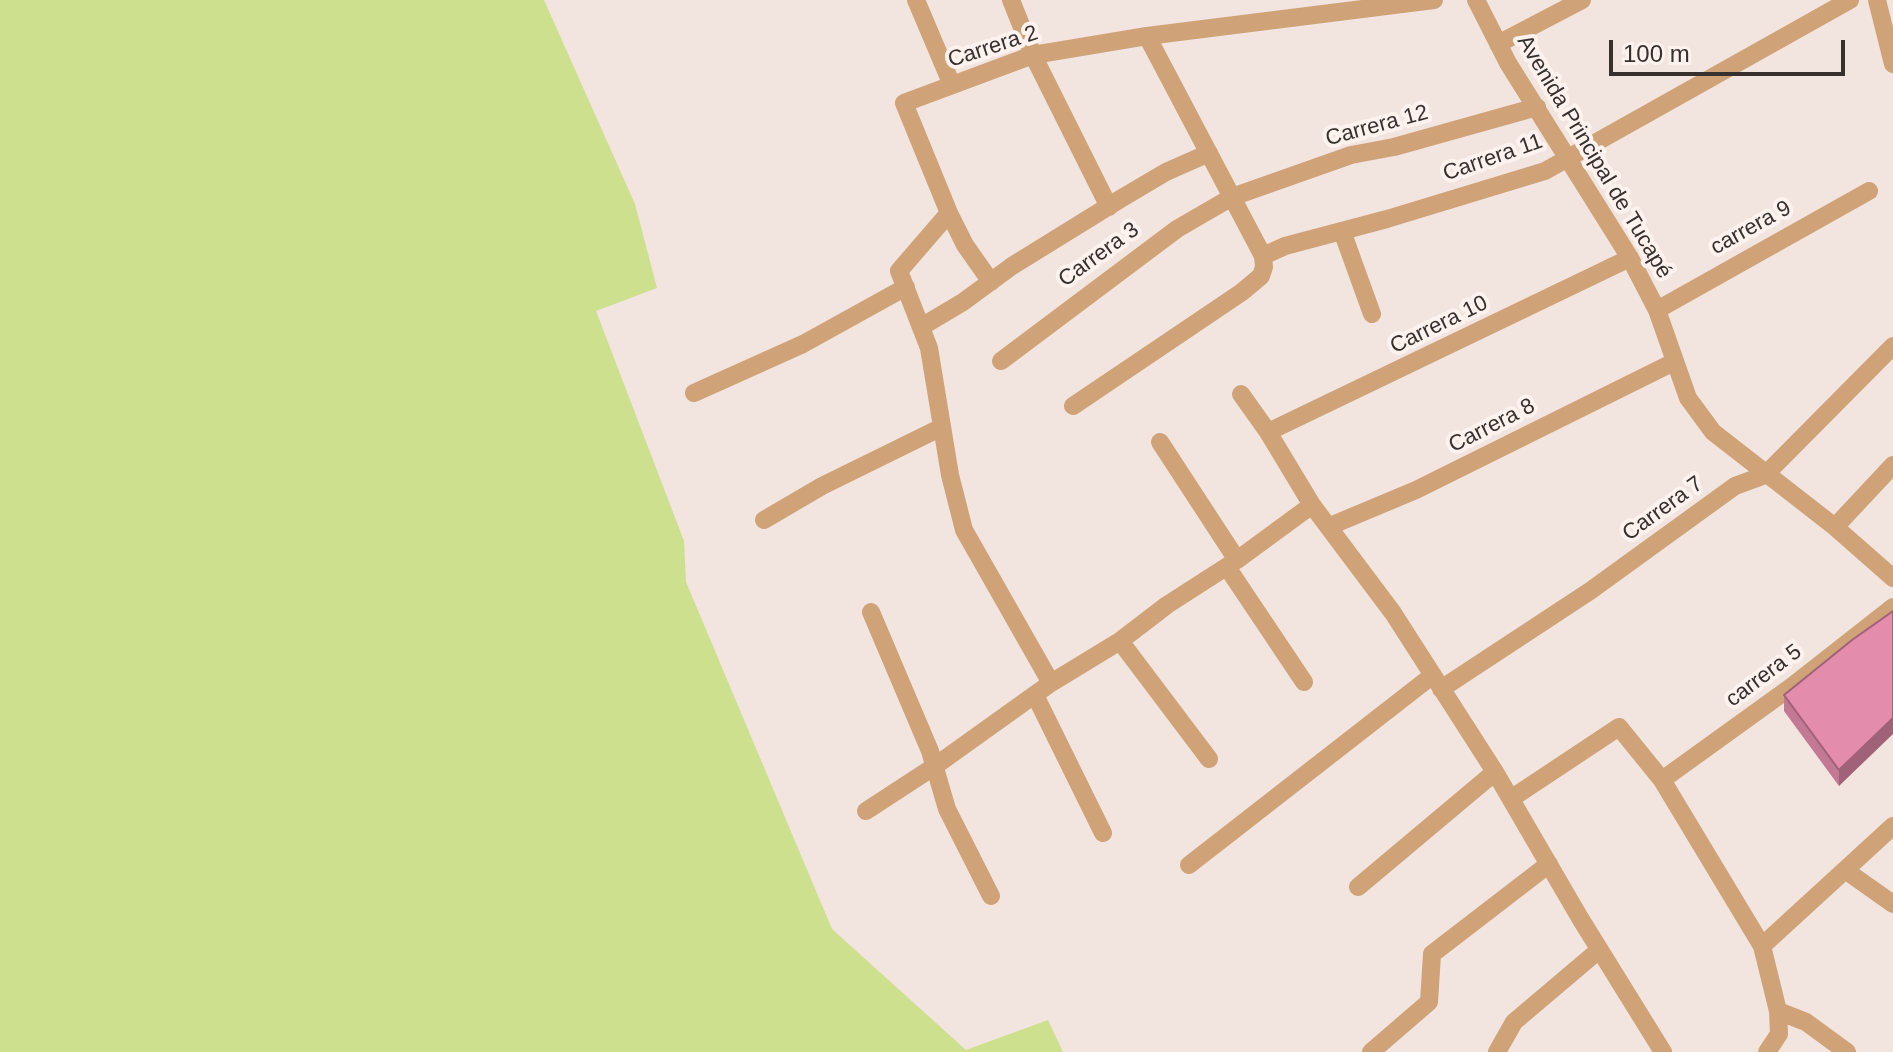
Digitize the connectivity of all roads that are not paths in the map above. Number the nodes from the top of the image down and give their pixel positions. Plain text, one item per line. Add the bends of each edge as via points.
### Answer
1 (916, 0) edge
2 (1011, 0) edge
3 (1434, 0) edge
4 (1476, 0) edge
5 (1582, 0) edge
6 (1850, 0) edge
7 (1879, 2) edge
8 (1147, 36) junction
9 (1498, 44) junction
10 (1033, 55) junction
11 (1893, 64) edge
12 (952, 85) junction
13 (1537, 107) junction
14 (1209, 153) junction
15 (1566, 156) junction
16 (1869, 191) dead end
17 (1232, 197) junction
18 (1109, 207) junction
19 (949, 213) junction
20 (1342, 231) junction
21 (1263, 256) junction
22 (1630, 258) junction
23 (991, 282) junction
24 (906, 287) junction
25 (1657, 310) junction
26 (1372, 314) dead end
27 (921, 327) junction
28 (1893, 346) edge
29 (1001, 361) dead end
30 (1674, 362) junction
31 (694, 393) dead end
32 (1241, 394) dead end
33 (1073, 406) dead end
34 (942, 427) junction
35 (1268, 432) junction
36 (1160, 442) dead end
37 (1893, 465) edge
38 (1765, 475) junction
39 (1312, 505) junction
40 (764, 520) dead end
41 (1330, 526) junction
42 (1835, 527) junction
43 (1232, 564) junction
44 (1893, 578) edge
45 (1893, 607) edge
46 (871, 612) dead end
47 (1120, 641) junction
48 (1304, 682) dead end
49 (1437, 682) junction
50 (1051, 683) junction
51 (1035, 695) junction
52 (1209, 759) dead end
53 (935, 766) junction
54 (1495, 772) junction
55 (1662, 780) junction
56 (1512, 798) junction
57 (866, 811) dead end
58 (1893, 826) edge
59 (1103, 833) dead end
60 (1549, 864) junction
61 (1189, 865) dead end
62 (1845, 870) junction
63 (1358, 887) dead end
64 (991, 896) dead end
65 (1893, 904) edge
66 (1762, 946) junction
67 (1599, 950) junction
68 (1778, 1011) junction
69 (1371, 1052) edge
70 (1497, 1052) edge
71 (1663, 1052) edge
72 (1767, 1052) edge
73 (1847, 1052) edge

1 - 12 street
2 - 10 street
3 - 8 street, Carrera 2
4 - 9 street, Avenida Principal de Tucapé
5 - 9 street
6 - 15 street, Carrera 11
7 - 11 street
8 - 10 street, Carrera 2
8 - 14 street
9 - 13 street, Avenida Principal de Tucapé
10 - 12 street, Carrera 2
10 - 18 street
12 - 19 street, Carrera 2 via 904,103
13 - 15 street, Avenida Principal de Tucapé
13 - 17 street, Carrera 12 via 1351,155
14 - 17 street
14 - 18 street
15 - 20 street, Carrera 11 via 1545,171
15 - 22 street, Avenida Principal de Tucapé
16 - 25 street, carrera 9
17 - 21 street
17 - 29 street, Carrera 3 via 1177,229
18 - 23 street
19 - 23 street
19 - 24 street via 899,271
20 - 21 street, Carrera 11
20 - 26 street
21 - 33 street via 1261,276 1242,292
22 - 25 street, Avenida Principal de Tucapé
22 - 35 street, Carrera 10
23 - 27 street
24 - 27 street
24 - 31 street via 803,344
25 - 30 street, Avenida Principal de Tucapé
27 - 34 street
28 - 38 street, Carrera 7
30 - 38 street, Avenida Principal de Tucapé via 1688,398 1713,432
30 - 41 street, Carrera 8 via 1416,490
32 - 35 street
34 - 40 street
34 - 50 street via 964,530
35 - 39 street
36 - 43 street
37 - 42 street
38 - 42 street, Avenida Principal de Tucapé
38 - 49 street, Carrera 7 via 1735,486 1590,591
39 - 41 street
39 - 43 street
41 - 49 street
42 - 44 street, Avenida Principal de Tucapé
43 - 47 street
43 - 48 street
45 - 55 street, carrera 5
46 - 53 street
47 - 50 street
47 - 52 street
49 - 54 street
49 - 61 street, Carrera 7
50 - 51 street
51 - 53 street
51 - 59 street
53 - 57 street
53 - 64 street via 947,809
54 - 56 street
54 - 63 street
55 - 56 street via 1619,727
55 - 66 street
56 - 60 street
58 - 62 street
60 - 67 street
60 - 69 street via 1432,954 1429,1002
62 - 65 street
62 - 66 street
66 - 68 street
67 - 70 street via 1514,1022
67 - 71 street
68 - 72 street via 1779,1034
68 - 73 street via 1806,1022

